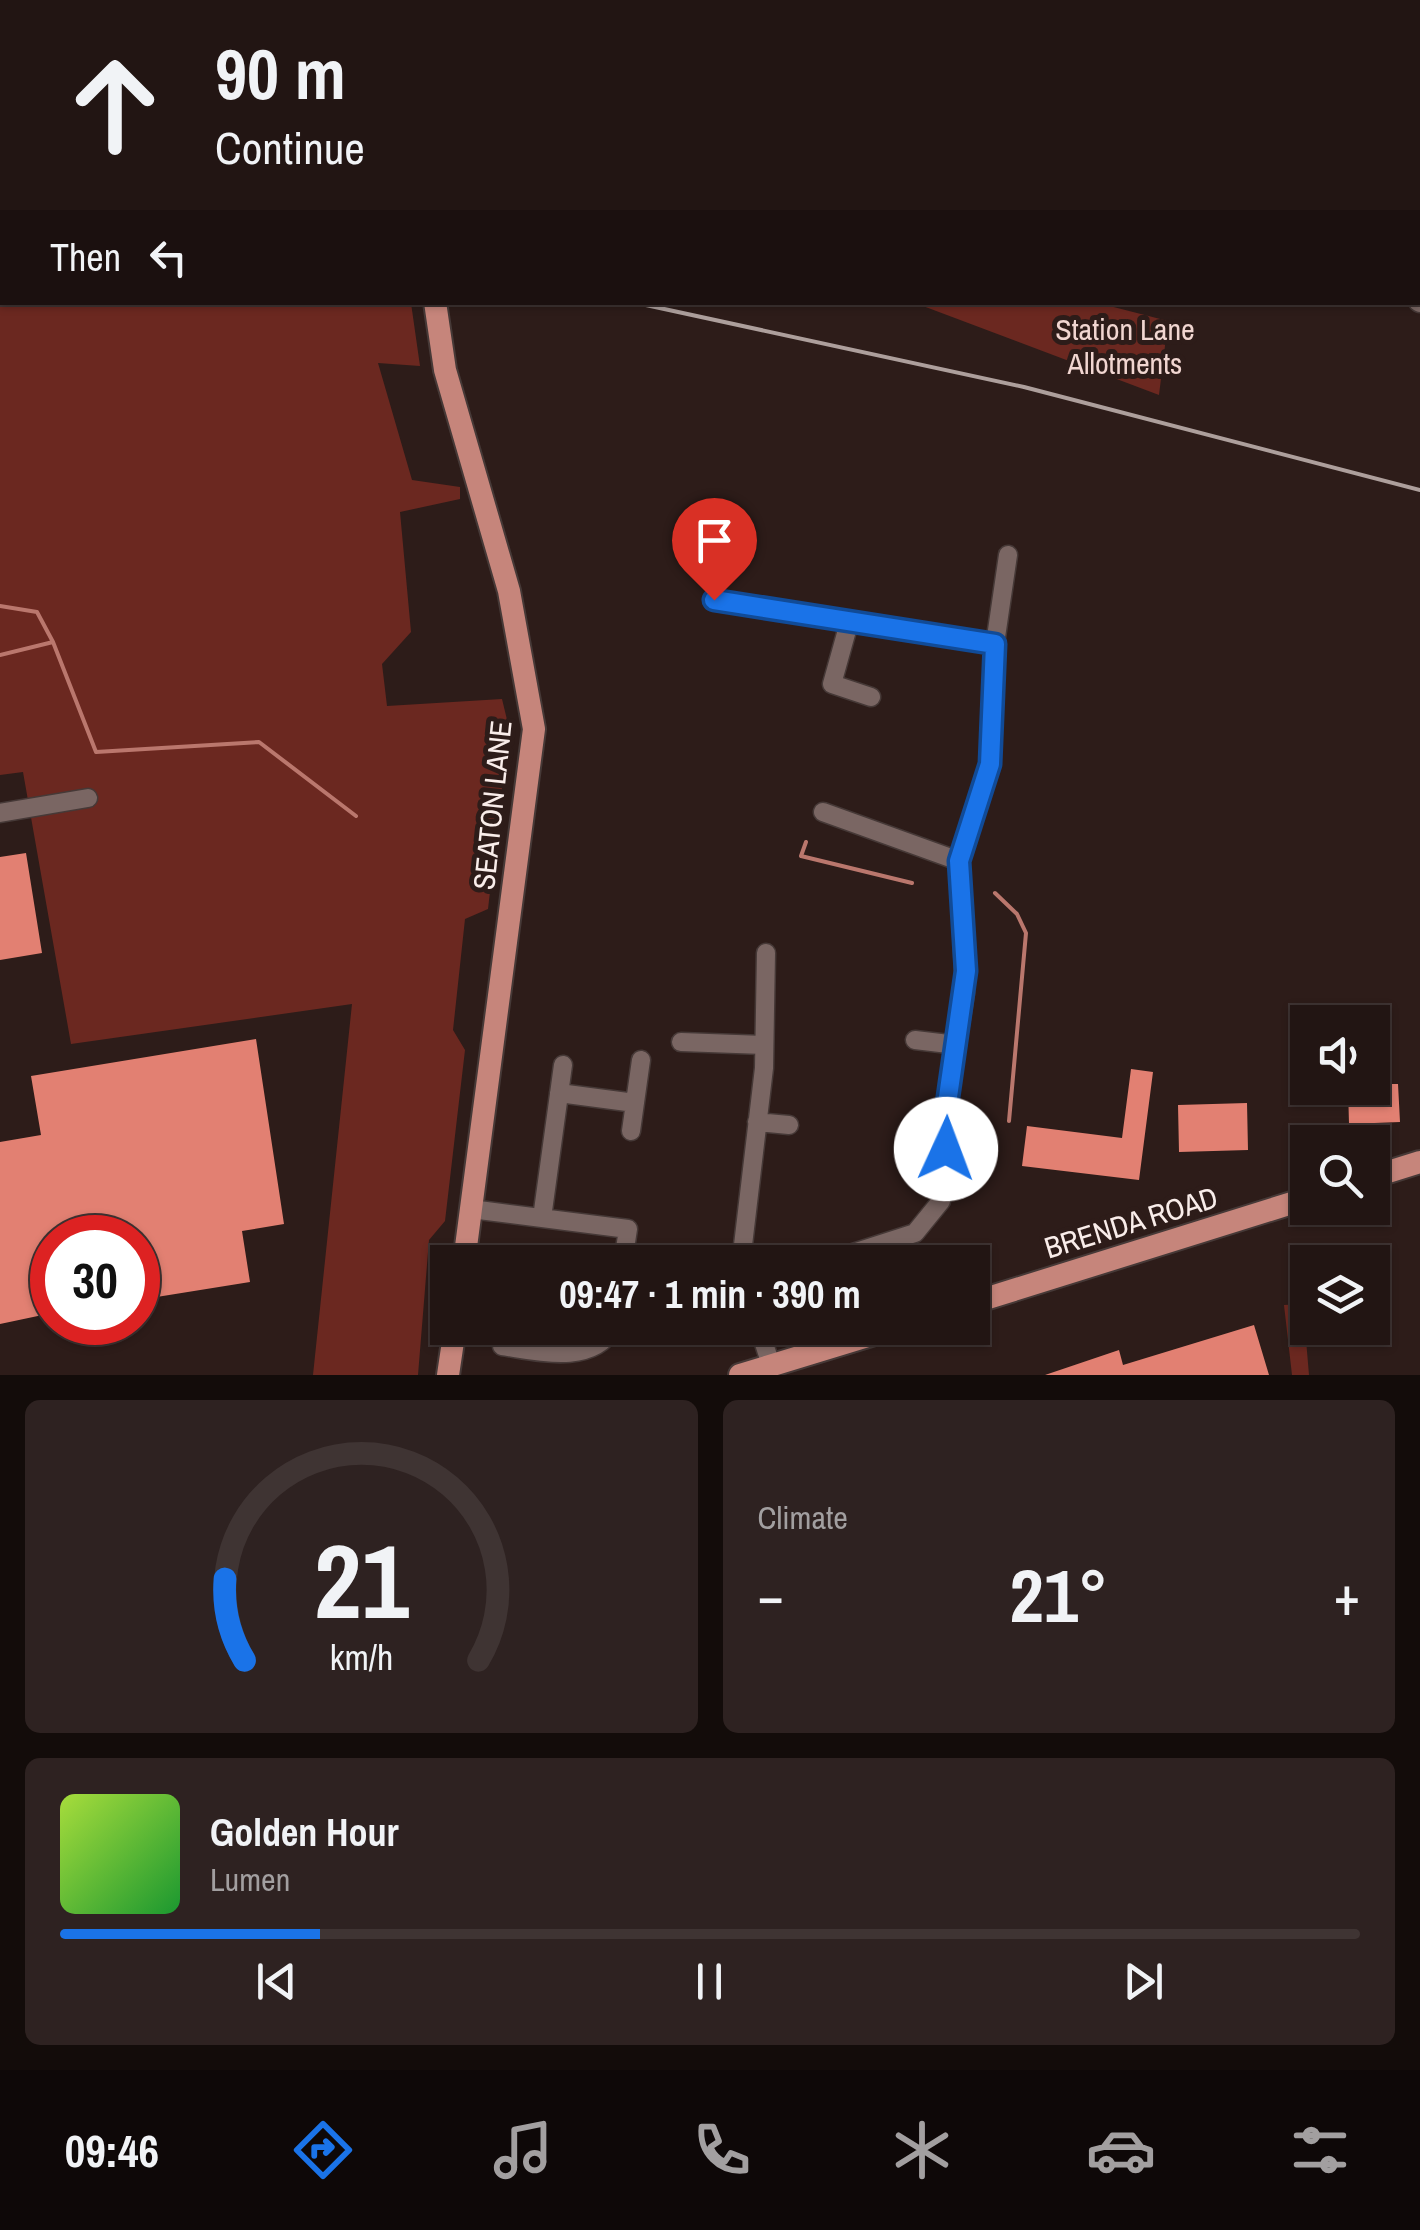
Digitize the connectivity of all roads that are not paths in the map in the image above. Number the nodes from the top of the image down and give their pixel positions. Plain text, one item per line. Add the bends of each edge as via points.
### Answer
1 (435, 305) edge
2 (1008, 555) dead end
3 (714, 600) dead end
4 (849, 623) junction
5 (995, 644) junction
6 (871, 698) dead end
7 (88, 798) dead end
8 (823, 812) dead end
9 (0, 813) edge
10 (959, 861) junction
11 (766, 953) dead end
12 (915, 1040) dead end
13 (682, 1042) dead end
14 (764, 1045) junction
15 (957, 1045) junction
16 (641, 1060) dead end
17 (563, 1065) dead end
18 (559, 1093) junction
19 (635, 1104) junction
20 (758, 1122) junction
21 (788, 1125) dead end
22 (631, 1131) dead end
23 (1420, 1162) edge
24 (1390, 1171) edge
25 (1290, 1204) edge
26 (471, 1209) junction
27 (542, 1218) junction
28 (466, 1245) edge
29 (626, 1245) edge
30 (743, 1245) edge
31 (882, 1245) edge
32 (990, 1297) edge
33 (452, 1345) edge
34 (523, 1345) edge
35 (593, 1345) edge
36 (765, 1345) edge
37 (837, 1345) edge
38 (502, 1346) dead end
39 (522, 1349) junction
40 (771, 1365) junction
41 (448, 1375) edge
42 (740, 1375) edge

1 - 26 main road, SEATON LANE via 445,370 509,591 534,729
2 - 5 street
3 - 4 street
4 - 5 street
4 - 6 street via 832,684
5 - 10 street via 990,764
7 - 9 street
8 - 10 street
10 - 15 street via 966,971
11 - 14 street
12 - 15 street
13 - 14 street
14 - 20 street
15 - 31 street via 936,1213
16 - 19 street
17 - 18 street
18 - 19 street
18 - 27 street
19 - 22 street
20 - 21 street
20 - 30 street
23 - 24 main road
25 - 32 main road, BRENDA ROAD
26 - 27 street
26 - 28 main road, SEATON LANE
27 - 29 street via 628,1229
33 - 41 main road
34 - 39 street
35 - 39 street via 568,1353
36 - 40 street
37 - 40 main road
38 - 39 street
40 - 42 main road

